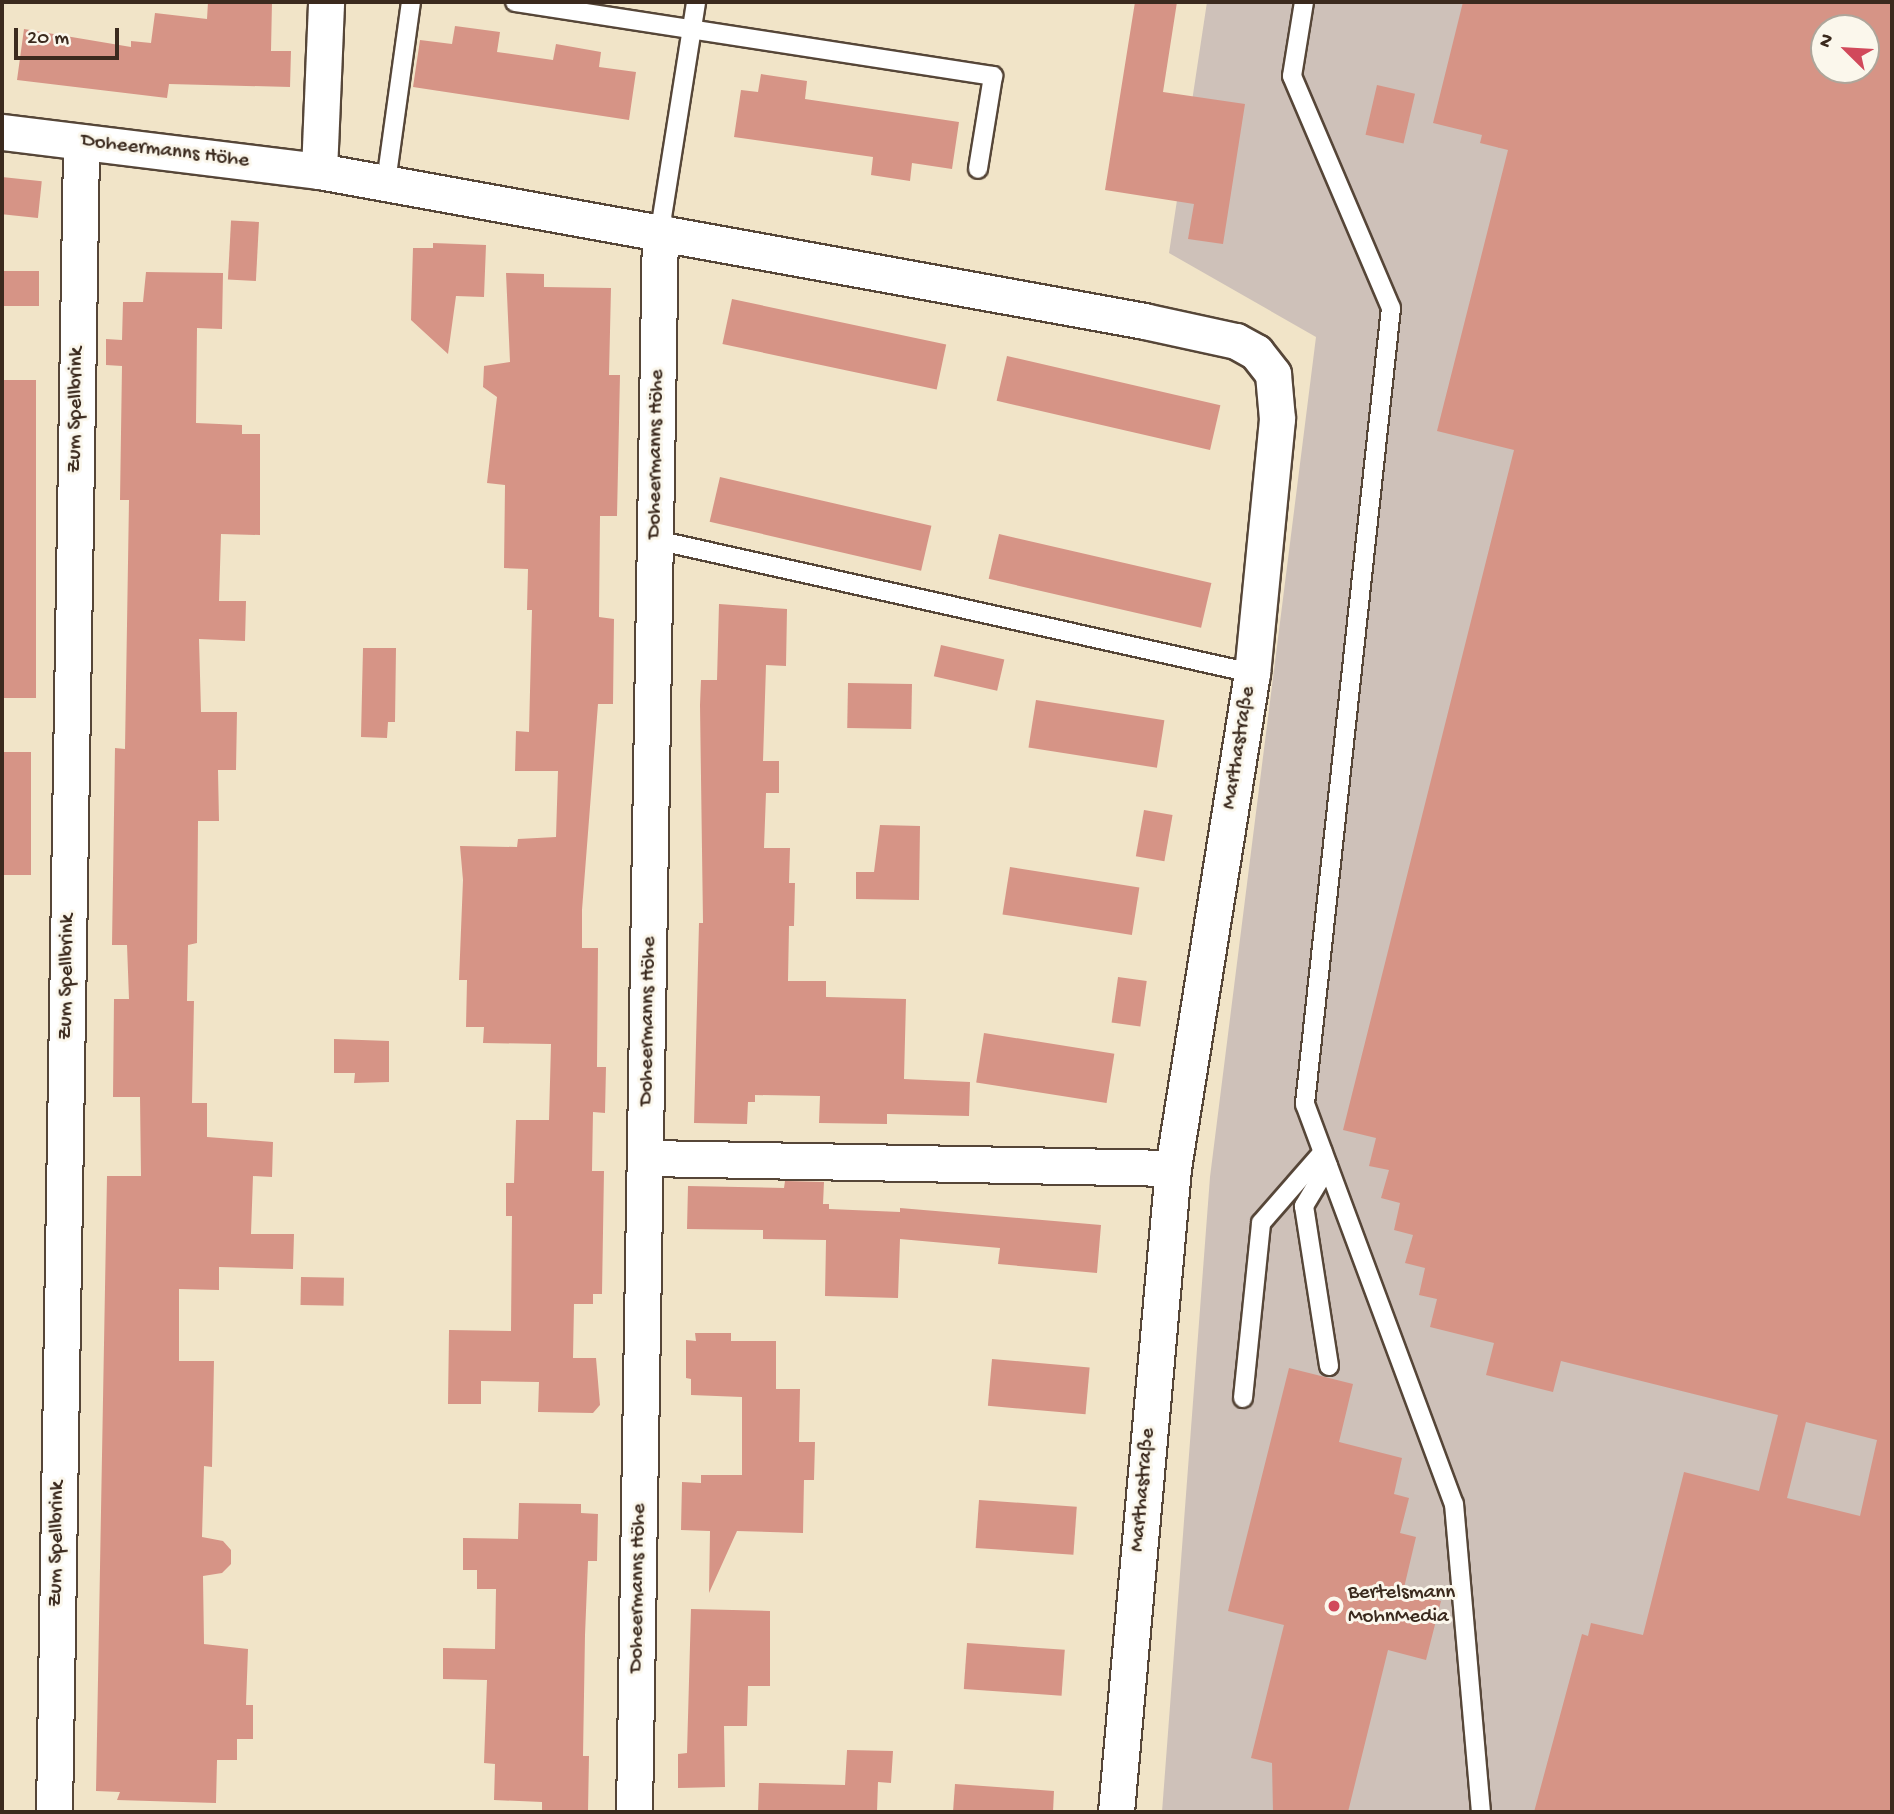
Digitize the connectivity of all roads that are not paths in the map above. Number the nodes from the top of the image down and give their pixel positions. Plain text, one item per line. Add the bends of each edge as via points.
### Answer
1 (326, 2) edge
2 (411, 2) edge
3 (515, 2) edge
4 (696, 2) edge
5 (1304, 2) edge
6 (692, 29) junction
7 (2, 132) edge
8 (81, 142) junction
9 (978, 169) dead end
10 (319, 171) junction
11 (386, 183) junction
12 (660, 230) junction
13 (1236, 341) joint
14 (656, 540) junction
15 (1252, 673) junction
16 (648, 1158) junction
17 (1326, 1159) junction
18 (1172, 1168) junction
19 (1329, 1366) dead end
20 (1243, 1398) dead end
21 (54, 1812) edge
22 (634, 1812) edge
23 (1116, 1812) edge
24 (1481, 1812) edge

1 - 10 street
2 - 11 lane
3 - 6 lane
4 - 6 lane
5 - 17 lane via 1292,76 1391,308 1305,1104
6 - 9 lane via 993,76
6 - 12 lane
7 - 8 street, Doheermanns Höhe
8 - 10 street, Doheermanns Höhe
8 - 21 street, Zum Spellbrink
10 - 11 street, Doheermanns Höhe
11 - 12 street, Doheermanns Höhe
12 - 13 street, Doheermanns Höhe
12 - 14 street, Doheermanns Höhe
13 - 15 street, Marthastraße via 1256,352 1273,374 1277,419
14 - 15 lane
14 - 16 street, Doheermanns Höhe
15 - 18 street, Marthastraße
16 - 18 street
16 - 22 street, Doheermanns Höhe
17 - 19 lane via 1304,1206
17 - 20 lane via 1261,1223
17 - 24 lane via 1454,1504
18 - 23 street, Marthastraße

